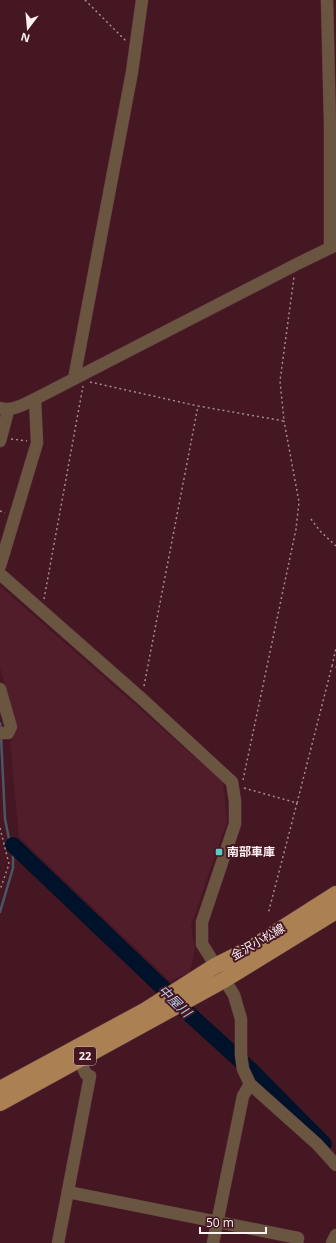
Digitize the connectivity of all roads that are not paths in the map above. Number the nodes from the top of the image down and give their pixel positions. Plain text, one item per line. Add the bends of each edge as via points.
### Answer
1 (142, 0) edge
2 (327, 0) edge
3 (333, 247) edge
4 (74, 379) junction
5 (35, 399) junction
6 (3, 409) edge
7 (0, 439) edge
8 (0, 572) edge
9 (0, 688) edge
10 (4, 733) edge
11 (336, 894) edge
12 (336, 911) edge
13 (215, 966) junction
14 (224, 980) junction
15 (182, 995) junction
16 (165, 1005) junction
17 (79, 1060) junction
18 (250, 1084) junction
19 (0, 1089) edge
20 (0, 1104) edge
21 (336, 1165) edge
22 (68, 1192) junction
23 (217, 1222) junction
24 (336, 1235) edge
25 (58, 1243) edge
26 (212, 1243) edge
27 (297, 1243) edge
28 (332, 1243) edge

1 - 4 street
2 - 3 street
3 - 4 street
4 - 5 street
5 - 6 street
5 - 8 street via 37,443
6 - 7 street via 7,415
8 - 13 street via 232,782 236,801 235,824 202,922 202,944
9 - 10 street via 11,727
11 - 13 main road, 金沢小松線 / 22 via 252,947
12 - 14 main road, 金沢小松線 / 22
13 - 14 street
13 - 15 main road, 金沢小松線 / 22
14 - 15 main road, 金沢小松線 / 22
14 - 18 street via 234,996 240,1019 243,1069
15 - 16 main road, 22
16 - 17 main road, 22
16 - 19 main road, 22
17 - 20 main road, 22
17 - 22 street via 86,1074 90,1076
18 - 21 street via 317,1144
18 - 23 street via 242,1096
22 - 23 street
22 - 25 street
23 - 26 street
23 - 27 street via 298,1238
24 - 28 street

